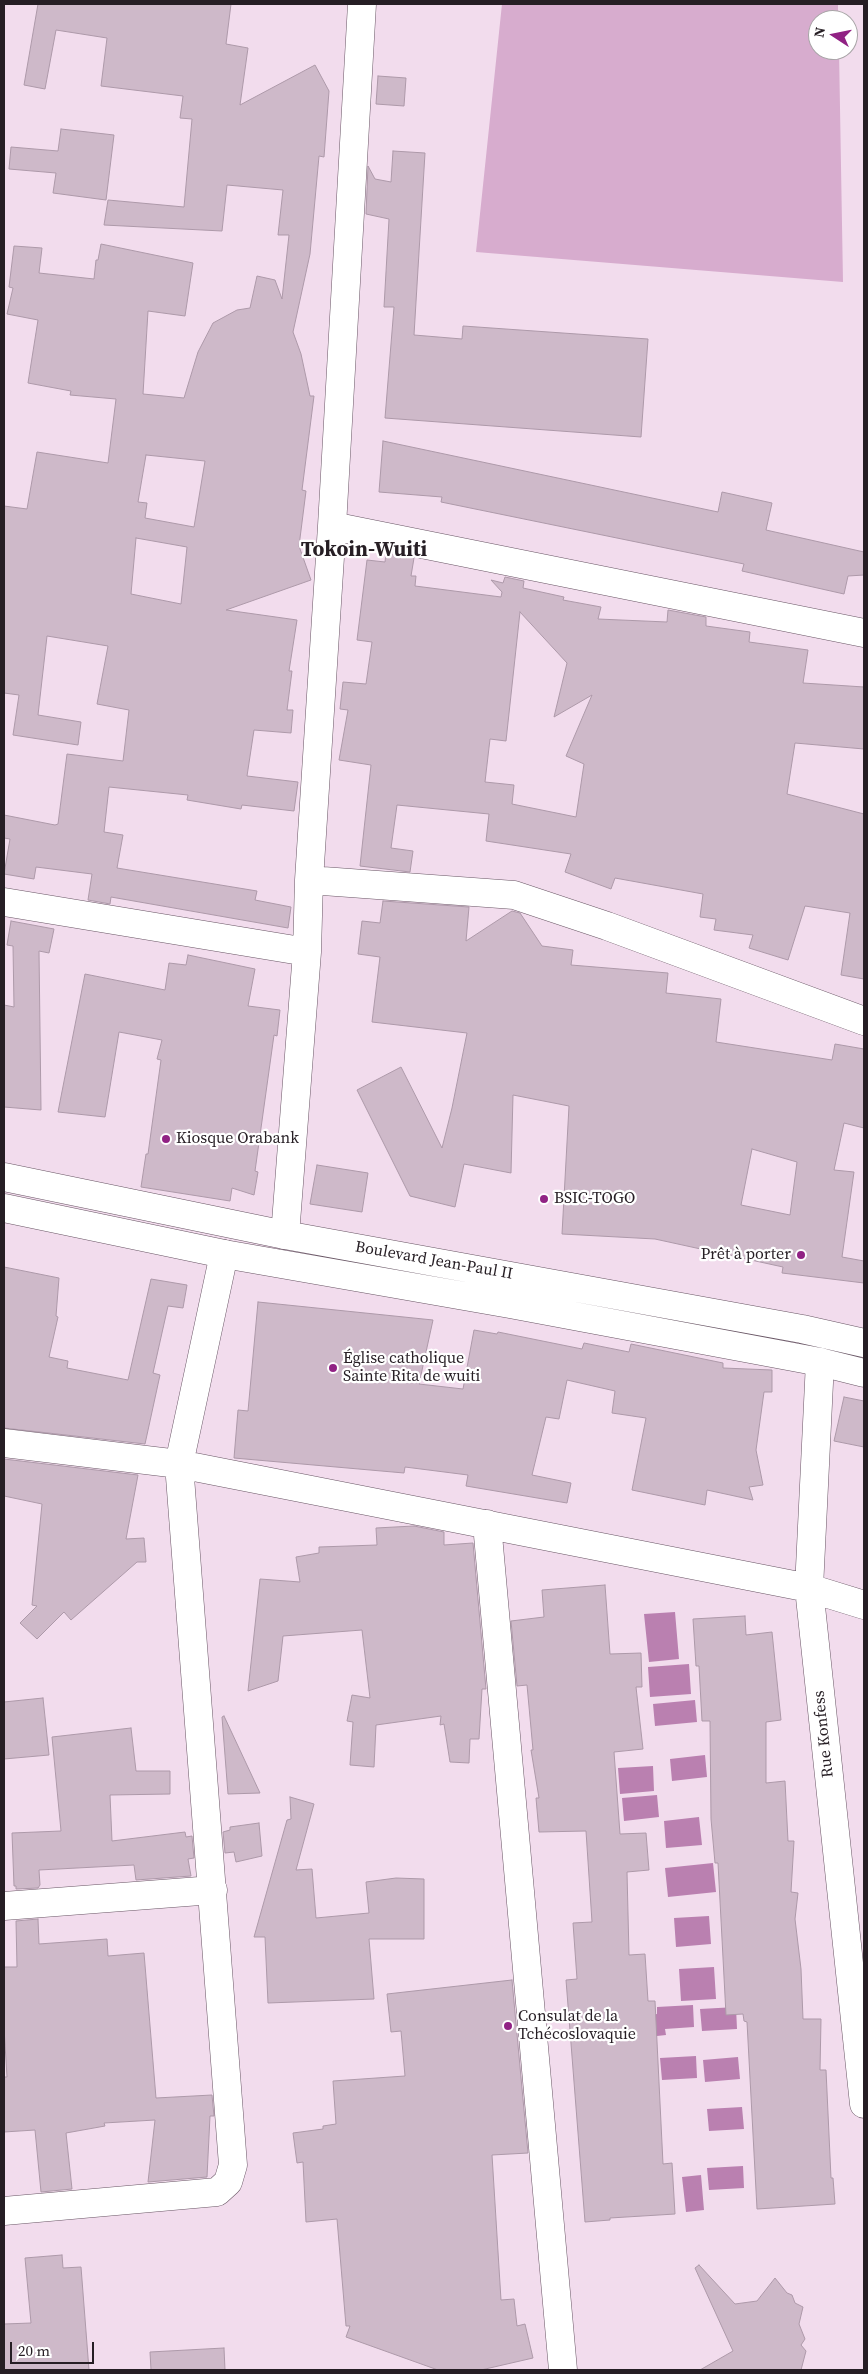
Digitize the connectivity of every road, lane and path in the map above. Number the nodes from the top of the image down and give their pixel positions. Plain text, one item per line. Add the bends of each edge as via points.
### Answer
1 (362, 4) edge
2 (332, 526) junction
3 (864, 633) edge
4 (309, 880) junction
5 (4, 902) edge
6 (307, 952) junction
7 (864, 1021) edge
8 (4, 1177) edge
9 (4, 1208) edge
10 (285, 1235) junction
11 (224, 1254) junction
12 (864, 1343) edge
13 (820, 1362) junction
14 (864, 1373) edge
15 (4, 1443) edge
16 (179, 1464) junction
17 (487, 1524) junction
18 (809, 1588) junction
19 (864, 1605) edge
20 (213, 1890) junction
21 (4, 1906) edge
22 (864, 2104) edge
23 (4, 2210) edge
24 (563, 2370) edge

1 - 2 street
2 - 3 street
2 - 4 street
4 - 6 street
4 - 7 street via 514,895
5 - 6 street
6 - 10 street
8 - 10 street, Boulevard Jean-Paul II
9 - 11 street, Boulevard Jean-Paul II
10 - 12 street, Boulevard Jean-Paul II via 802,1328
11 - 13 street, Boulevard Jean-Paul II
11 - 16 street
13 - 14 street, Boulevard Jean-Paul II
13 - 18 street, Rue Konfess
15 - 16 street
16 - 17 street
16 - 20 street
17 - 18 street
17 - 24 street
18 - 19 street
18 - 22 street, Rue Konfess
20 - 21 street
20 - 23 street via 233,2165 228,2182 216,2192

